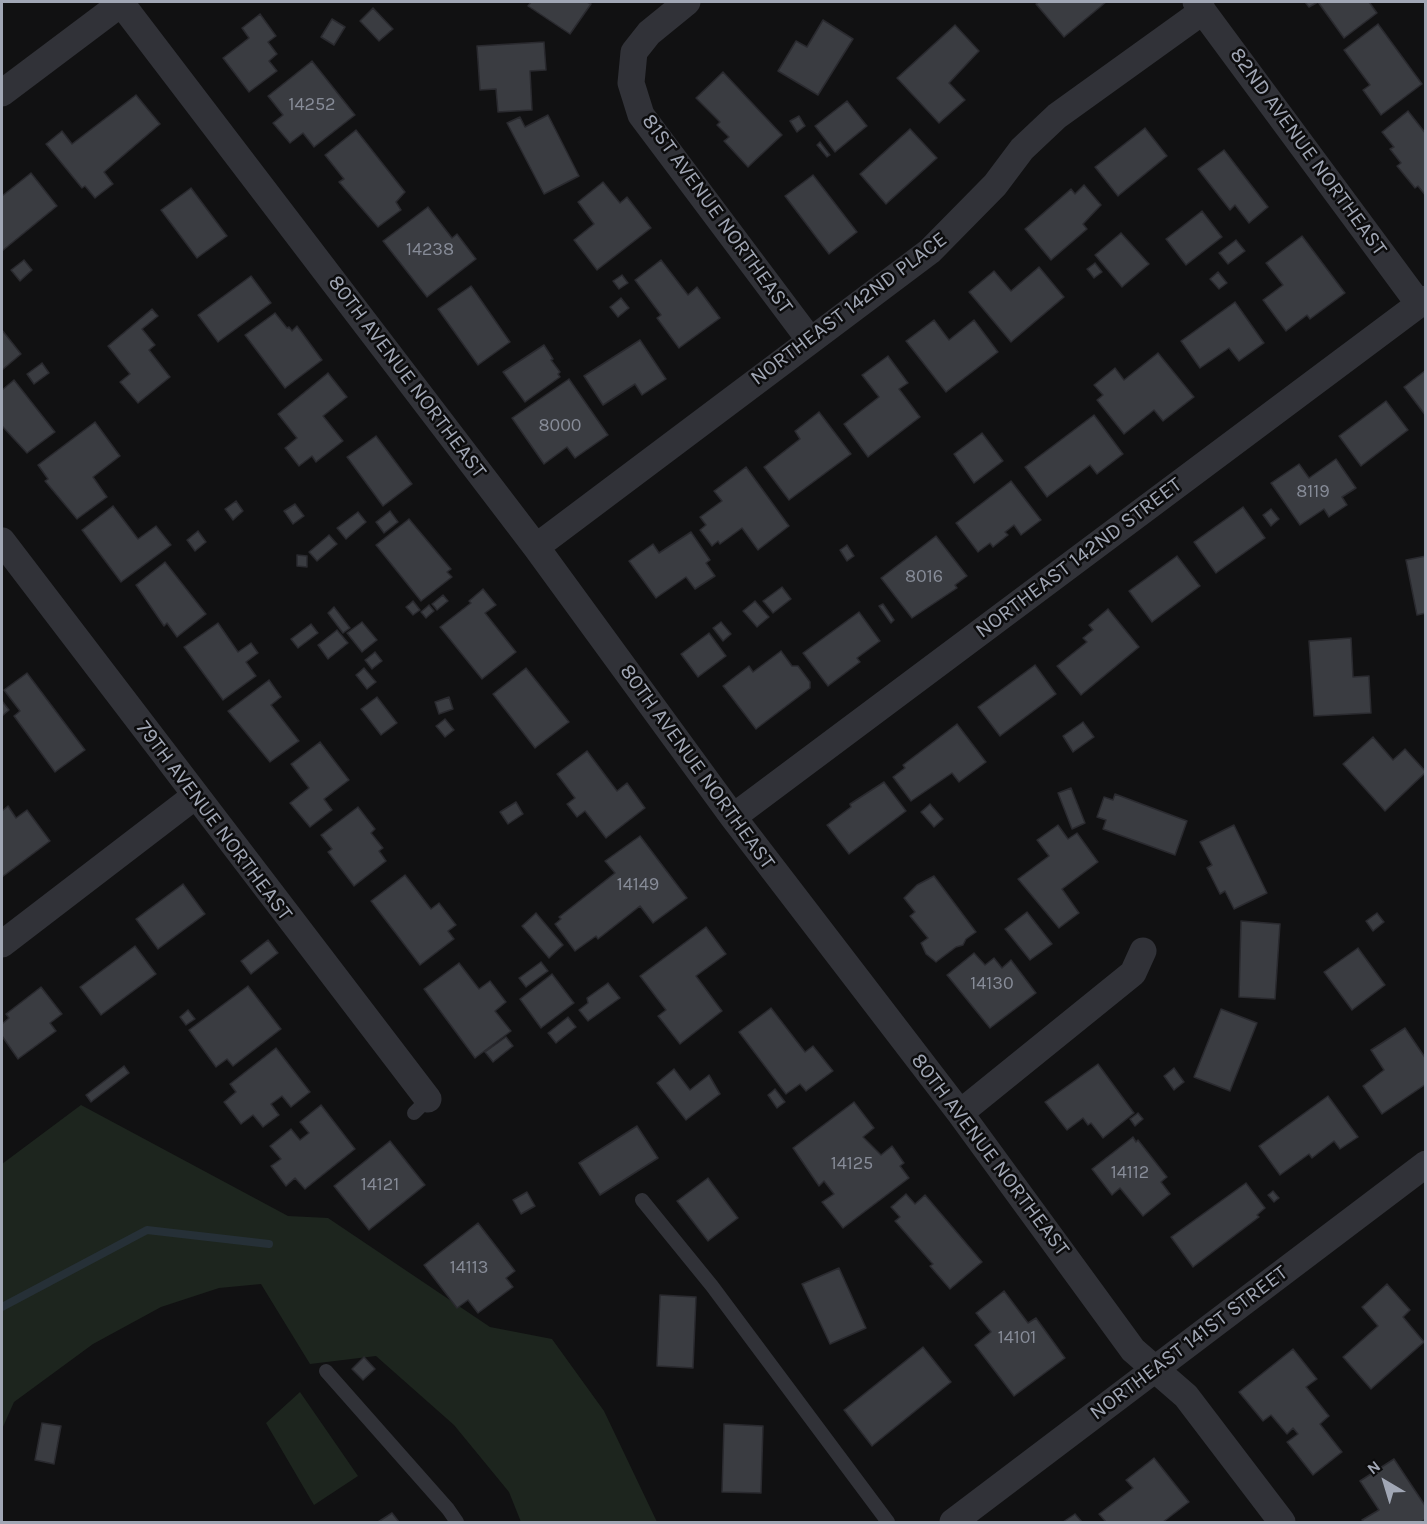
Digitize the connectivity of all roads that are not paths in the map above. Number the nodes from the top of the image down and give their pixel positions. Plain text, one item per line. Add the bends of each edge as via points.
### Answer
1 (122, 2) edge
2 (687, 2) edge
3 (1199, 6) edge
4 (2, 93) edge
5 (1422, 301) edge
6 (809, 339) junction
7 (2, 544) edge
8 (536, 546) junction
9 (195, 796) junction
10 (733, 817) junction
11 (2, 944) edge
12 (1143, 951) dead end
13 (421, 1106) dead end
14 (960, 1113) junction
15 (1425, 1164) edge
16 (642, 1200) dead end
17 (1154, 1370) junction
18 (326, 1371) dead end
19 (457, 1522) edge
20 (888, 1522) edge
21 (954, 1522) edge
22 (1282, 1522) edge

1 - 4 street
1 - 8 street, 80TH AVENUE NORTHEAST
2 - 6 street, 81ST AVENUE NORTHEAST via 649,33 634,52 631,83 641,115
3 - 5 street, 82ND AVENUE NORTHEAST
3 - 6 street, NORTHEAST 142ND PLACE via 1057,116 930,251
5 - 10 street, NORTHEAST 142ND STREET
6 - 8 street, NORTHEAST 142ND PLACE
7 - 9 street, 79TH AVENUE NORTHEAST
8 - 10 street, 80TH AVENUE NORTHEAST
9 - 11 street
9 - 13 street, 79TH AVENUE NORTHEAST
10 - 14 street, 80TH AVENUE NORTHEAST
12 - 14 street via 1133,973
14 - 17 street, 80TH AVENUE NORTHEAST via 1133,1350
15 - 17 street, NORTHEAST 141ST STREET
16 - 20 lane via 712,1286
17 - 21 street, NORTHEAST 141ST STREET
17 - 22 street, 80TH AVENUE NORTHEAST via 1186,1396
18 - 19 lane

